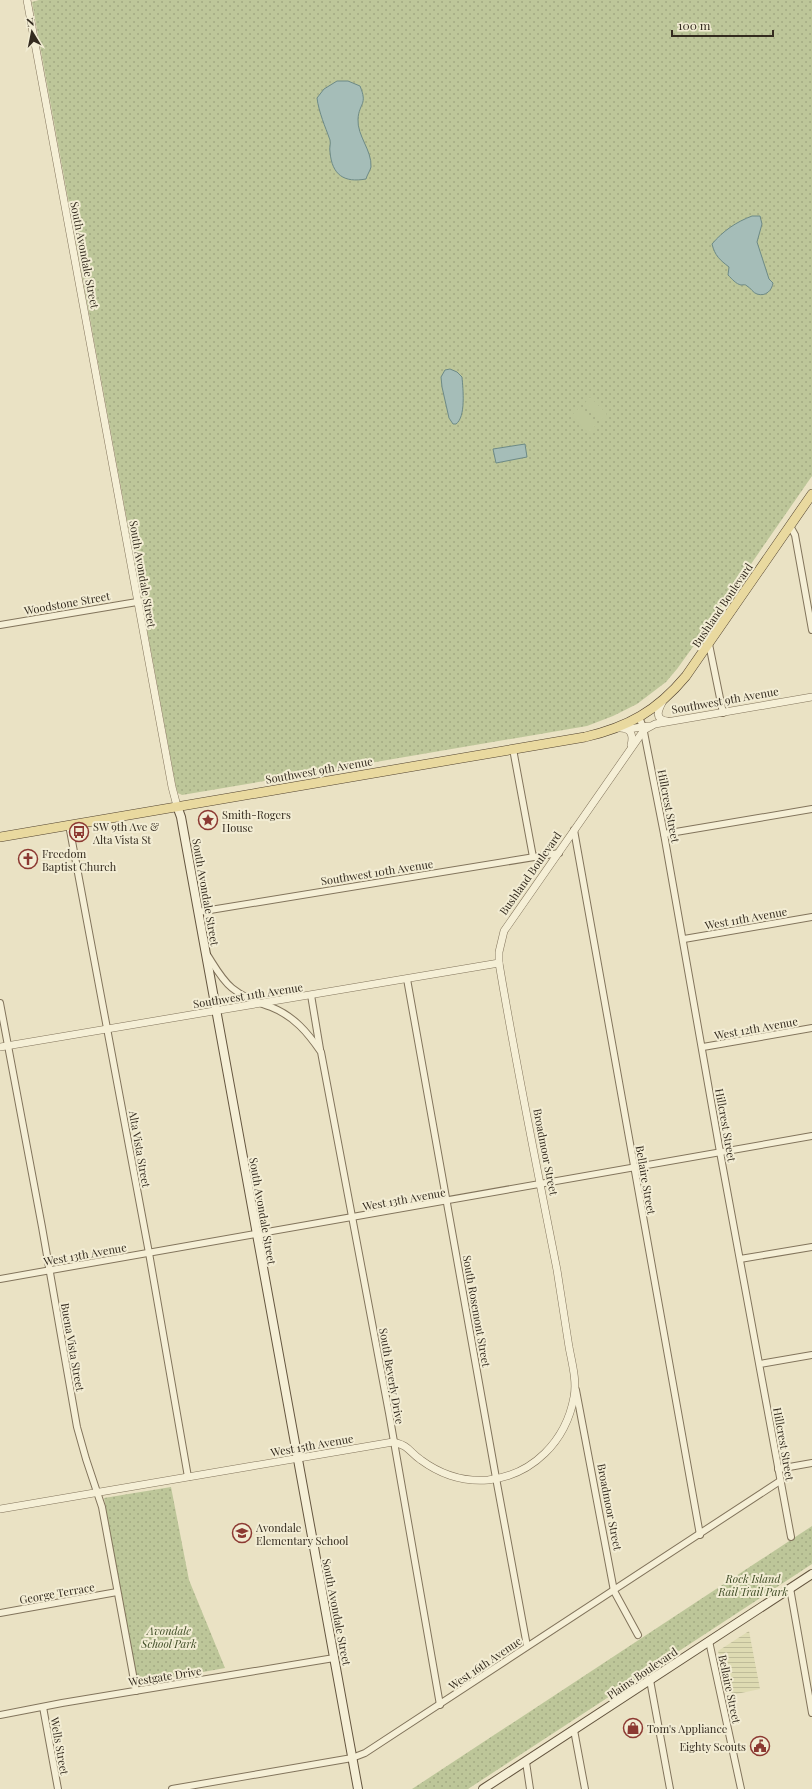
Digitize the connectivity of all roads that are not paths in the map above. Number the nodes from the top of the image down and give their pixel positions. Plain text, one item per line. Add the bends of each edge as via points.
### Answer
1 (26, 0) edge
2 (812, 494) edge
3 (790, 526) junction
4 (137, 602) junction
5 (0, 625) edge
6 (812, 630) edge
7 (709, 644) junction
8 (812, 697) edge
9 (663, 701) junction
10 (723, 713) junction
11 (639, 717) junction
12 (669, 722) junction
13 (623, 728) junction
14 (643, 728) junction
15 (630, 748) junction
16 (513, 749) junction
17 (177, 806) junction
18 (812, 809) edge
19 (69, 824) junction
20 (574, 830) junction
21 (664, 834) junction
22 (0, 837) edge
23 (559, 853) junction
24 (533, 857) junction
25 (198, 912) junction
26 (812, 917) edge
27 (504, 931) joint
28 (684, 939) junction
29 (206, 952) junction
30 (499, 963) junction
31 (407, 979) junction
32 (311, 996) junction
33 (0, 1003) edge
34 (259, 1004) junction
35 (216, 1011) junction
36 (812, 1028) edge
37 (108, 1029) junction
38 (8, 1046) junction
39 (0, 1047) edge
40 (703, 1048) junction
41 (321, 1052) junction
42 (812, 1136) edge
43 (720, 1152) junction
44 (634, 1168) junction
45 (540, 1185) junction
46 (446, 1202) junction
47 (352, 1218) junction
48 (256, 1235) junction
49 (812, 1247) edge
50 (149, 1253) junction
51 (740, 1259) junction
52 (49, 1270) junction
53 (0, 1279) edge
54 (812, 1355) edge
55 (760, 1364) junction
56 (574, 1378) junction
57 (393, 1442) junction
58 (297, 1459) junction
59 (812, 1463) edge
60 (778, 1469) junction
61 (188, 1477) junction
62 (496, 1478) junction
63 (780, 1481) junction
64 (97, 1493) junction
65 (0, 1509) edge
66 (700, 1535) junction
67 (791, 1537) dead end
68 (812, 1574) edge
69 (790, 1588) junction
70 (614, 1591) junction
71 (117, 1592) junction
72 (0, 1613) edge
73 (638, 1635) dead end
74 (709, 1641) junction
75 (527, 1646) junction
76 (334, 1658) junction
77 (650, 1680) junction
78 (136, 1691) junction
79 (440, 1705) junction
80 (43, 1707) junction
81 (812, 1713) edge
82 (0, 1715) edge
83 (574, 1730) junction
84 (352, 1758) junction
85 (526, 1762) junction
86 (58, 1789) edge
87 (172, 1789) edge
88 (358, 1789) edge
89 (483, 1789) edge
90 (530, 1789) edge
91 (585, 1789) edge
92 (670, 1789) edge
93 (741, 1789) edge

1 - 4 street, South Avondale Street
2 - 3 main road, Bushland Boulevard
3 - 6 street via 795,535
3 - 7 main road, Bushland Boulevard
4 - 5 street, Woodstone Street
4 - 17 street, South Avondale Street
7 - 9 main road, Bushland Boulevard via 686,676
7 - 10 street
8 - 10 street, Southwest 9th Avenue
9 - 11 main road, Bushland Boulevard
9 - 12 street via 658,716
10 - 12 street, Southwest 9th Avenue
11 - 13 main road, Southwest 9th Avenue
11 - 14 street, Hillcrest Street
12 - 14 street, Southwest 9th Avenue
13 - 14 street
13 - 15 street via 632,735
13 - 16 main road, Southwest 9th Avenue
14 - 15 street, Bushland Boulevard
14 - 21 street, Hillcrest Street
15 - 20 street, Bushland Boulevard
16 - 17 main road, Southwest 9th Avenue
16 - 24 street
17 - 19 main road, Southwest 9th Avenue
17 - 25 main road, South Avondale Street
18 - 21 street
19 - 22 main road, Southwest 9th Avenue
19 - 37 street, Alta Vista Street
20 - 23 street, Bushland Boulevard
20 - 44 street, Bellaire Street
21 - 28 street, Hillcrest Street
23 - 24 street, Southwest 10th Avenue
23 - 27 street, Bushland Boulevard
24 - 25 street, Southwest 10th Avenue
25 - 29 main road, South Avondale Street
26 - 28 street, West 11th Avenue
27 - 30 street, Broadmoor Street
28 - 40 street, Hillcrest Street
29 - 34 street, South Beverly Drive via 232,988
29 - 35 main road, South Avondale Street
30 - 31 street, Southwest 11th Avenue
30 - 45 street, Broadmoor Street
31 - 32 street, Southwest 11th Avenue
31 - 46 street, South Rosemont Street
32 - 34 street, Southwest 11th Avenue
32 - 41 street, South Beverly Drive
33 - 38 street, Buena Vista Street
34 - 35 street, Southwest 11th Avenue
34 - 41 street, South Beverly Drive via 284,1013 296,1022 308,1032
35 - 37 street, Southwest 11th Avenue
35 - 48 main road, South Avondale Street
36 - 40 street, West 12th Avenue
37 - 38 street, Southwest 11th Avenue
37 - 50 street, Alta Vista Street
38 - 39 street, Southwest 11th Avenue
38 - 52 street, Buena Vista Street
40 - 43 street, Hillcrest Street
41 - 47 street, South Beverly Drive
42 - 43 street, West 13th Avenue
43 - 44 street, West 13th Avenue
43 - 51 street, Hillcrest Street
44 - 45 street, West 13th Avenue
44 - 66 street, Bellaire Street
45 - 46 street, West 13th Avenue
45 - 56 street, Broadmoor Street
46 - 47 street, West 13th Avenue
46 - 62 street, South Rosemont Street
47 - 48 street, West 13th Avenue
47 - 57 street, South Beverly Drive
48 - 50 street, West 13th Avenue
48 - 58 main road, South Avondale Street
49 - 51 street
50 - 52 street, West 13th Avenue
50 - 61 street, Alta Vista Street
51 - 55 street, Hillcrest Street
52 - 53 street, West 13th Avenue
52 - 64 street, Buena Vista Street via 77,1427
54 - 55 street
55 - 60 street, Hillcrest Street
56 - 62 street, Broadmoor Street via 574,1394 565,1425 550,1448 539,1460 523,1470
56 - 70 street, Broadmoor Street
57 - 58 street, West 15th Avenue
57 - 62 street via 405,1445 418,1458 444,1473 473,1480
57 - 79 street, South Beverly Drive
58 - 61 street, West 15th Avenue
58 - 76 main road, South Avondale Street
59 - 60 street
60 - 63 street, Hillcrest Street
61 - 64 street, West 15th Avenue
62 - 75 street, South Rosemont Street
63 - 66 street, West 16th Avenue
63 - 67 street, Hillcrest Street
64 - 65 street, West 15th Avenue
64 - 71 street, Buena Vista Street via 102,1507
66 - 70 street, West 16th Avenue
68 - 69 main road, Plains Boulevard
69 - 74 main road, Plains Boulevard
69 - 81 street
70 - 73 street, Broadmoor Street
70 - 75 street, West 16th Avenue
71 - 72 street, George Terrace
71 - 78 street, Buena Vista Street
74 - 77 main road, Plains Boulevard
74 - 93 street, Bellaire Street
75 - 79 street, West 16th Avenue
76 - 78 street, Westgate Drive
76 - 84 main road, South Avondale Street
77 - 83 main road, Plains Boulevard
77 - 92 street
78 - 80 street, Westgate Drive
79 - 84 street, West 16th Avenue via 365,1753
80 - 82 street, Westgate Drive
80 - 86 street, Wells Street
83 - 85 main road, Plains Boulevard
83 - 91 street
84 - 87 street, West 16th Avenue
84 - 88 main road, South Avondale Street
85 - 89 main road, Plains Boulevard
85 - 90 street

